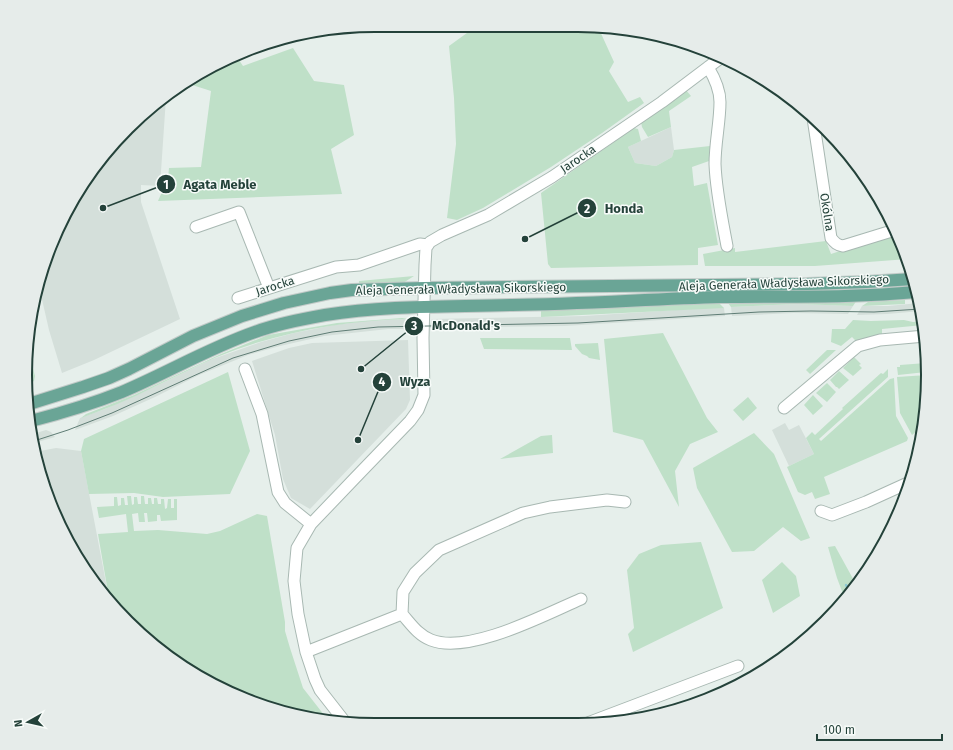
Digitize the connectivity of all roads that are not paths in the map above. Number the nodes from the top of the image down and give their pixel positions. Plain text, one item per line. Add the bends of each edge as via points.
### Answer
1 (716, 61) edge
2 (708, 67) junction
3 (814, 126) edge
4 (196, 228) dead end
5 (890, 232) edge
6 (428, 245) junction
7 (727, 246) dead end
8 (907, 279) edge
9 (269, 288) junction
10 (424, 288) junction
11 (910, 292) edge
12 (238, 298) dead end
13 (424, 307) junction
14 (919, 337) edge
15 (245, 369) dead end
16 (33, 403) edge
17 (784, 408) dead end
18 (35, 420) edge
19 (903, 485) edge
20 (625, 502) dead end
21 (821, 511) dead end
22 (311, 524) junction
23 (581, 599) dead end
24 (402, 614) junction
25 (306, 652) junction
26 (738, 666) dead end
27 (340, 716) edge
28 (606, 717) edge

1 - 2 street, Jarocka
2 - 6 street, Jarocka via 552,177 488,215 442,235
2 - 7 street via 715,78 720,101 715,163
3 - 5 street, Okólna via 831,238 843,246
4 - 9 street via 239,212
6 - 9 street, Jarocka via 420,244 359,265 336,267
6 - 10 street
8 - 10 main road, Aleja Generała Władysława Sikorskiego via 807,284
9 - 12 street, Jarocka
10 - 13 street
10 - 16 main road, Aleja Generała Władysława Sikorskiego via 352,290 270,307 208,329 109,378
11 - 13 main road, Aleja Generała Władysława Sikorskiego
13 - 18 main road, Aleja Generała Władysława Sikorskiego via 341,313 274,326 246,335 122,392
13 - 22 street via 424,395 418,410
14 - 17 street via 880,340 858,346
15 - 22 street via 262,414 278,492 285,503
19 - 21 street via 832,515
20 - 24 street via 607,500 523,513 439,550 415,573 403,592
22 - 25 street via 297,548 294,581
23 - 24 street via 513,629 457,643 442,643 421,635
24 - 25 street
25 - 27 street via 320,690
26 - 28 street

